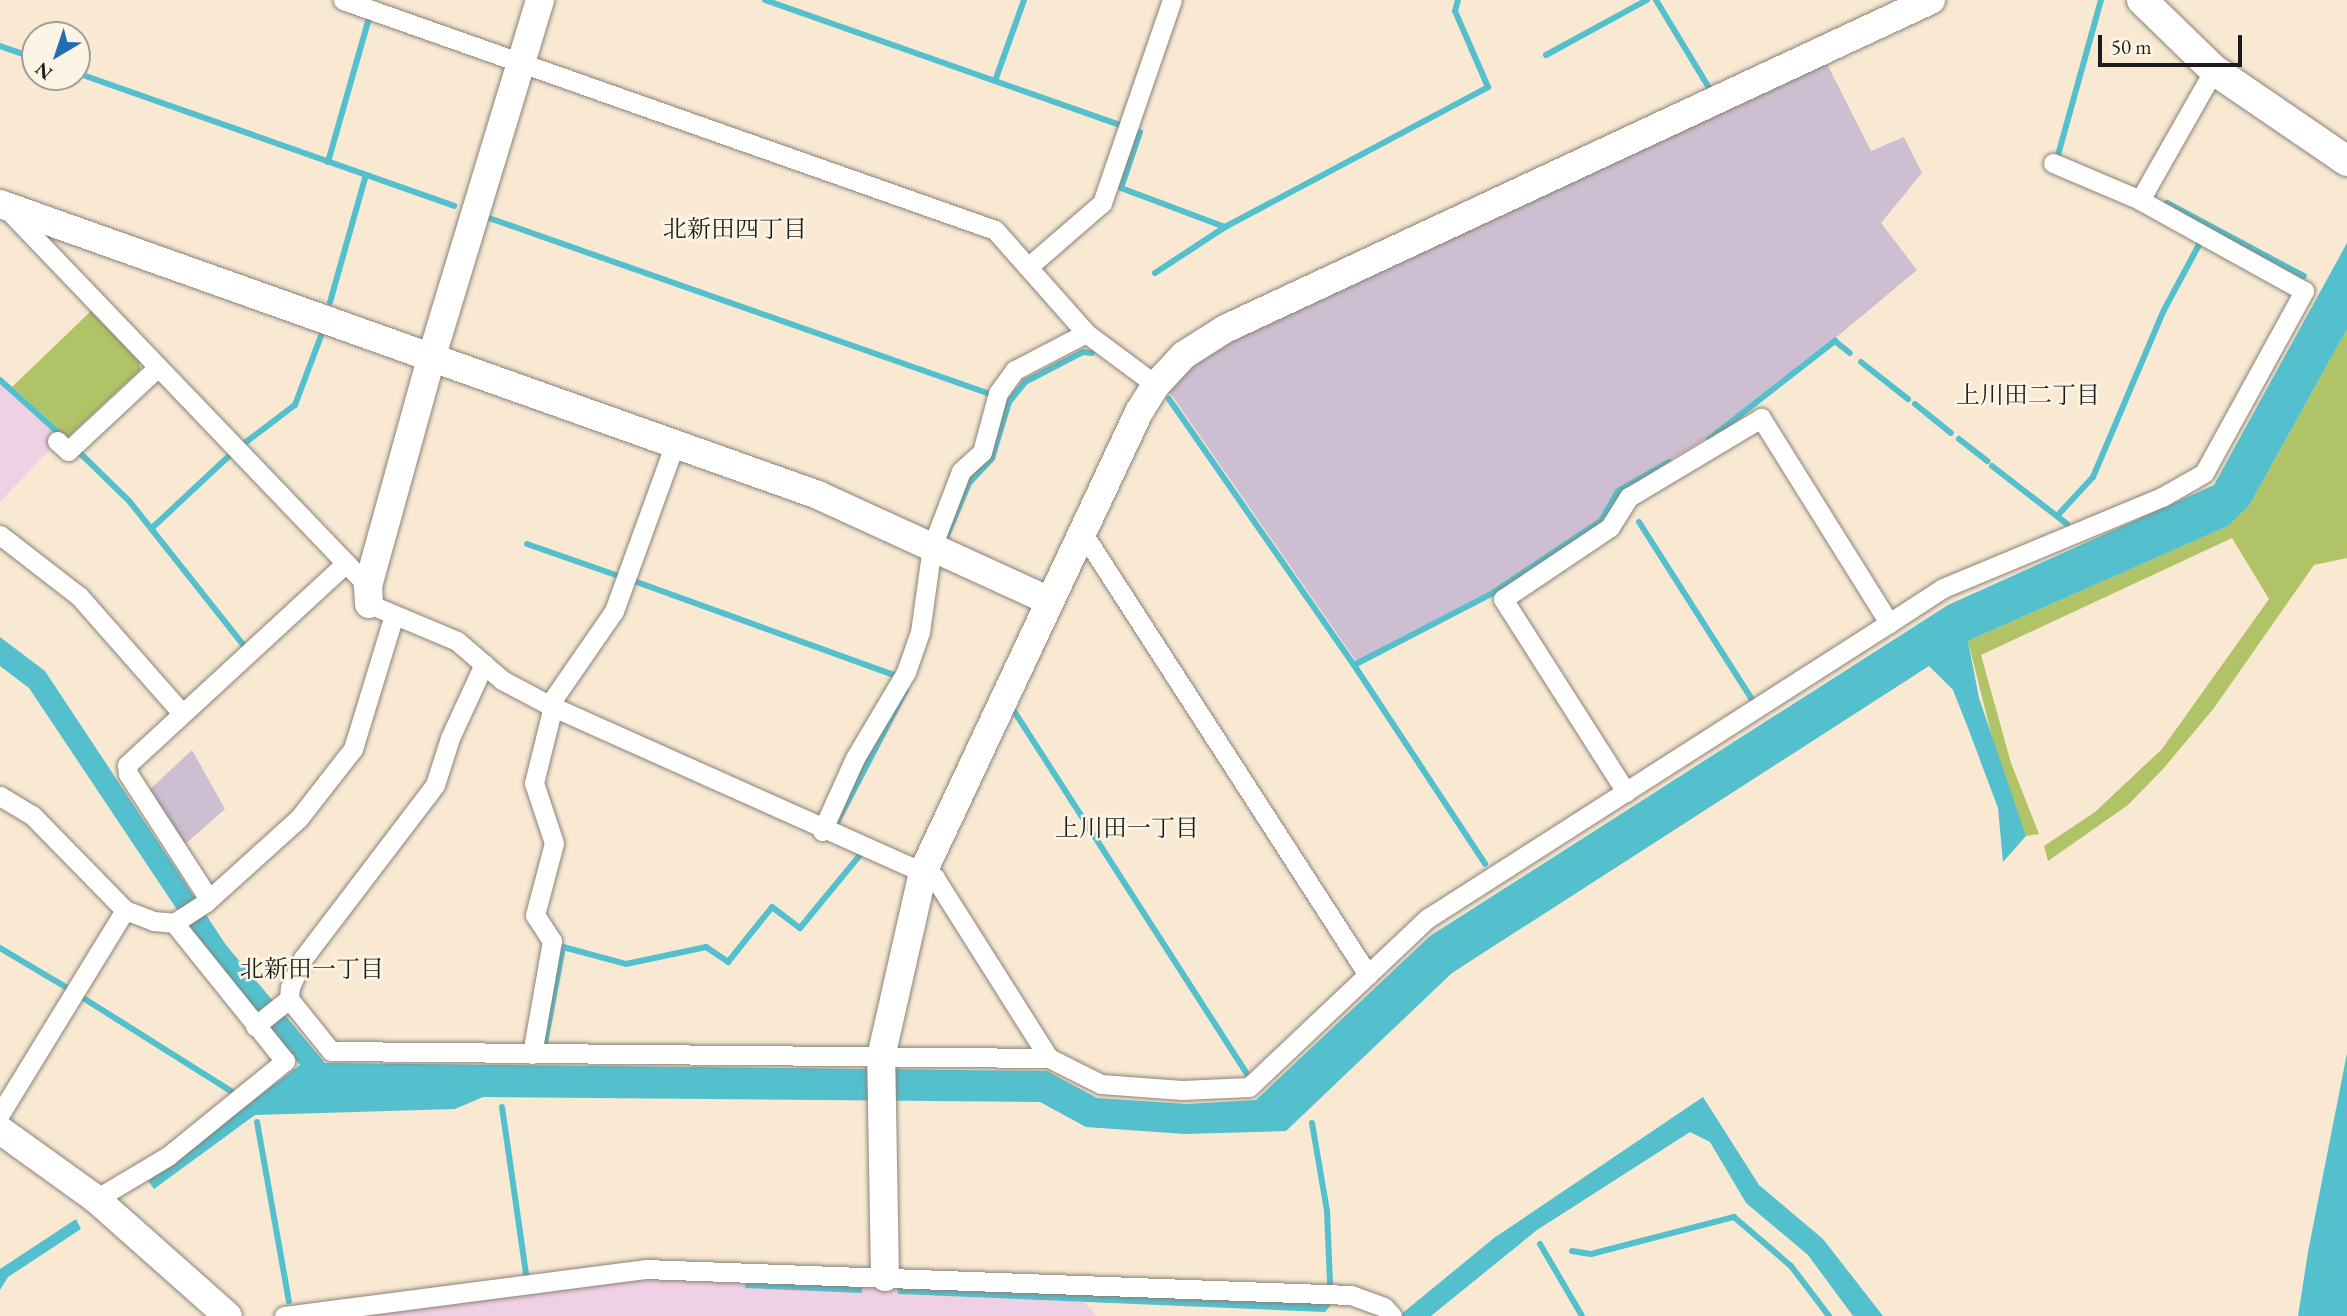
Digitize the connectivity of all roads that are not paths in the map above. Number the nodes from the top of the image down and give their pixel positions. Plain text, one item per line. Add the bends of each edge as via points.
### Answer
1 (342, 0) edge
2 (540, 0) edge
3 (1172, 0) edge
4 (1931, 0) edge
5 (2142, 0) edge
6 (519, 62) junction
7 (2214, 71) junction
8 (2347, 161) edge
9 (2053, 163) dead end
10 (2140, 200) junction
11 (2, 205) edge
12 (1028, 267) junction
13 (1086, 333) junction
14 (431, 359) junction
15 (158, 367) junction
16 (1156, 385) junction
17 (58, 441) dead end
18 (675, 443) junction
19 (1082, 533) junction
20 (0, 535) edge
21 (932, 547) junction
22 (346, 563) junction
23 (1049, 601) junction
24 (377, 602) junction
25 (1889, 623) junction
26 (484, 664) junction
27 (551, 706) junction
28 (180, 711) junction
29 (1626, 792) junction
30 (0, 796) edge
31 (822, 831) junction
32 (922, 872) junction
33 (207, 901) junction
34 (125, 909) junction
35 (176, 921) junction
36 (1368, 975) junction
37 (289, 999) junction
38 (255, 1026) junction
39 (532, 1054) junction
40 (1049, 1058) junction
41 (881, 1059) junction
42 (0, 1114) edge
43 (0, 1130) edge
44 (96, 1199) junction
45 (886, 1277) junction
46 (1391, 1315) edge
47 (228, 1316) edge
48 (285, 1316) edge

1 - 6 street
2 - 6 street
3 - 12 street via 1102,203
4 - 16 street via 1225,329 1184,355
5 - 7 main road
6 - 12 street via 995,230
6 - 14 street
7 - 8 main road
7 - 10 street
9 - 10 street
10 - 25 street via 2304,290 2214,459 2204,473 2162,498 1943,588
11 - 14 street
11 - 15 street
12 - 13 street
13 - 16 street
13 - 21 street via 1015,370 998,393 982,452 961,471
14 - 18 street
14 - 24 street
15 - 17 street via 68,451
15 - 22 street
16 - 19 street
18 - 21 street via 818,495
18 - 27 street via 614,611
19 - 23 street
19 - 36 street
20 - 28 street via 79,596
21 - 23 street
21 - 31 street via 920,632 905,672 855,758
22 - 24 street
22 - 28 street
23 - 32 street
24 - 26 street via 457,641
24 - 33 street via 353,749 299,818
25 - 29 street
25 - 29 street via 1761,418 1629,497 1610,527 1503,599
26 - 27 street via 502,680
26 - 37 street via 450,738 435,785 303,958
27 - 31 street
27 - 39 street via 534,783 554,843 536,915 552,941
28 - 33 street via 127,765 128,774
29 - 36 street via 1429,918
30 - 34 street via 32,815
31 - 32 street
32 - 40 street via 935,878
32 - 41 street
33 - 35 street
34 - 35 street via 153,921
34 - 42 street
35 - 38 street
36 - 40 street via 1249,1087 1182,1090 1101,1084
37 - 38 street
37 - 39 street via 331,1051
38 - 44 street via 285,1061 168,1156
39 - 41 street
40 - 41 street
41 - 45 street
43 - 44 street
44 - 47 street
45 - 46 street via 1351,1296 1384,1307
45 - 48 street via 645,1269

